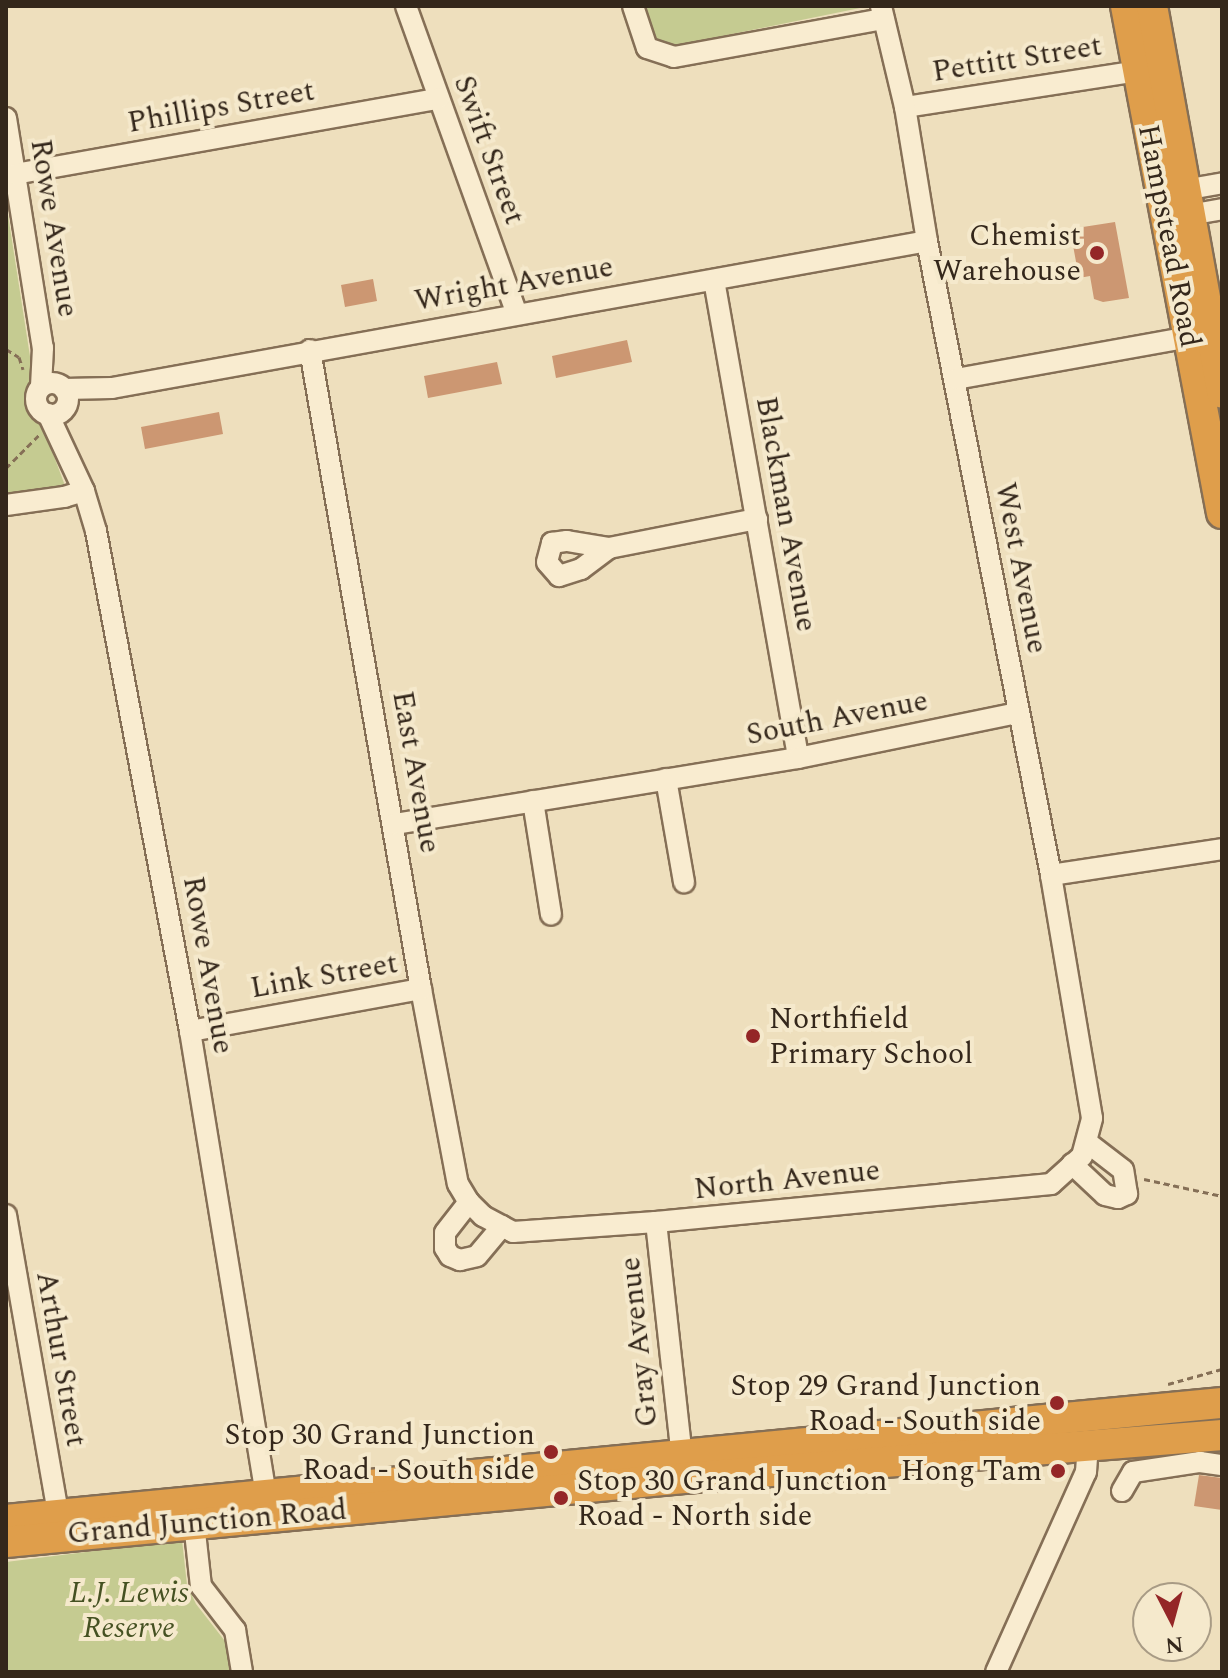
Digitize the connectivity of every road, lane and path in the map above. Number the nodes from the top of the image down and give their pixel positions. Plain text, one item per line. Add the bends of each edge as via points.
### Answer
1 (406, 6) edge
2 (633, 6) edge
3 (1126, 6) edge
4 (1152, 6) edge
5 (882, 13) edge
6 (1150, 69) junction
7 (438, 99) junction
8 (905, 107) junction
9 (6, 118) edge
10 (15, 174) junction
11 (1222, 183) edge
12 (1175, 204) junction
13 (1222, 209) edge
14 (927, 241) junction
15 (714, 280) junction
16 (517, 314) junction
17 (1200, 335) junction
18 (6, 349) edge
19 (310, 350) junction
20 (956, 379) junction
21 (1222, 393) edge
22 (51, 400) junction
23 (6, 468) edge
24 (84, 491) junction
25 (6, 505) edge
26 (1222, 513) edge
27 (757, 519) junction
28 (609, 548) dead end
29 (1018, 713) junction
30 (798, 758) junction
31 (666, 779) junction
32 (533, 801) junction
33 (395, 824) junction
34 (1222, 849) edge
35 (1051, 875) junction
36 (684, 882) dead end
37 (551, 915) dead end
38 (421, 989) junction
39 (190, 1031) junction
40 (1081, 1154) junction
41 (1123, 1170) junction
42 (1222, 1196) edge
43 (6, 1215) edge
44 (485, 1215) junction
45 (656, 1222) junction
46 (10, 1273) edge
47 (1222, 1403) edge
48 (1087, 1430) junction
49 (1222, 1435) edge
50 (1222, 1465) edge
51 (683, 1467) junction
52 (1126, 1485) dead end
53 (401, 1493) junction
54 (266, 1494) junction
55 (193, 1512) junction
56 (58, 1514) junction
57 (6, 1520) edge
58 (6, 1542) edge
59 (242, 1672) edge
60 (996, 1672) edge

1 - 7 street, Swift Street
2 - 5 street via 647,48 674,57
3 - 6 highway, Hampstead Road
4 - 6 highway, Hampstead Road
5 - 8 street, West Avenue
6 - 8 street, Pettitt Street
6 - 12 highway, Hampstead Road
7 - 10 street, Phillips Street
7 - 16 street, Swift Street
8 - 14 street, West Avenue
9 - 10 street, Rowe Avenue
10 - 22 street, Rowe Avenue
11 - 12 street
12 - 13 street
12 - 17 highway, Hampstead Road
14 - 15 street, Wright Avenue
14 - 20 street, West Avenue
15 - 16 street, Wright Avenue
15 - 27 street, Blackman Avenue
16 - 19 street, Wright Avenue
17 - 20 street
17 - 21 highway, Hampstead Road
17 - 26 highway, Hampstead Road
18 - 22 path via 19,357
19 - 22 street, Wright Avenue
19 - 33 street, East Avenue
20 - 29 street, West Avenue
22 - 23 path via 38,434
22 - 24 street, Rowe Avenue
24 - 25 street
24 - 39 street, Rowe Avenue via 96,531
27 - 28 street
27 - 30 street, Blackman Avenue
29 - 30 street, South Avenue
29 - 35 street, West Avenue
30 - 31 street, South Avenue
31 - 32 street, South Avenue
31 - 36 street
32 - 33 street, South Avenue
32 - 37 street
33 - 38 street, East Avenue
34 - 35 street
35 - 40 street, West Avenue via 1092,1118
38 - 39 street, Link Street
38 - 44 street, East Avenue via 458,1184
39 - 54 street, Rowe Avenue
40 - 41 street
40 - 41 street via 1105,1195 1127,1194
40 - 45 street, North Avenue via 1051,1184
41 - 42 path via 1135,1168 1139,1178
43 - 46 street, Arthur Street
44 - 44 street via 477,1256 450,1256 445,1233
44 - 45 street, North Avenue via 513,1232
45 - 51 street, Gray Avenue
46 - 56 street, Arthur Street
47 - 48 highway, Grand Junction Road
48 - 49 highway, Grand Junction Road
48 - 51 highway, Grand Junction Road
48 - 60 street via 1086,1472
50 - 52 street via 1200,1462 1133,1472
51 - 53 highway, Grand Junction Road
53 - 54 highway, Grand Junction Road
53 - 55 highway, Grand Junction Road
54 - 55 highway, Grand Junction Road
55 - 56 highway, Grand Junction Road
55 - 58 highway, Grand Junction Road
55 - 59 street via 201,1586 235,1630
56 - 57 highway, Grand Junction Road

